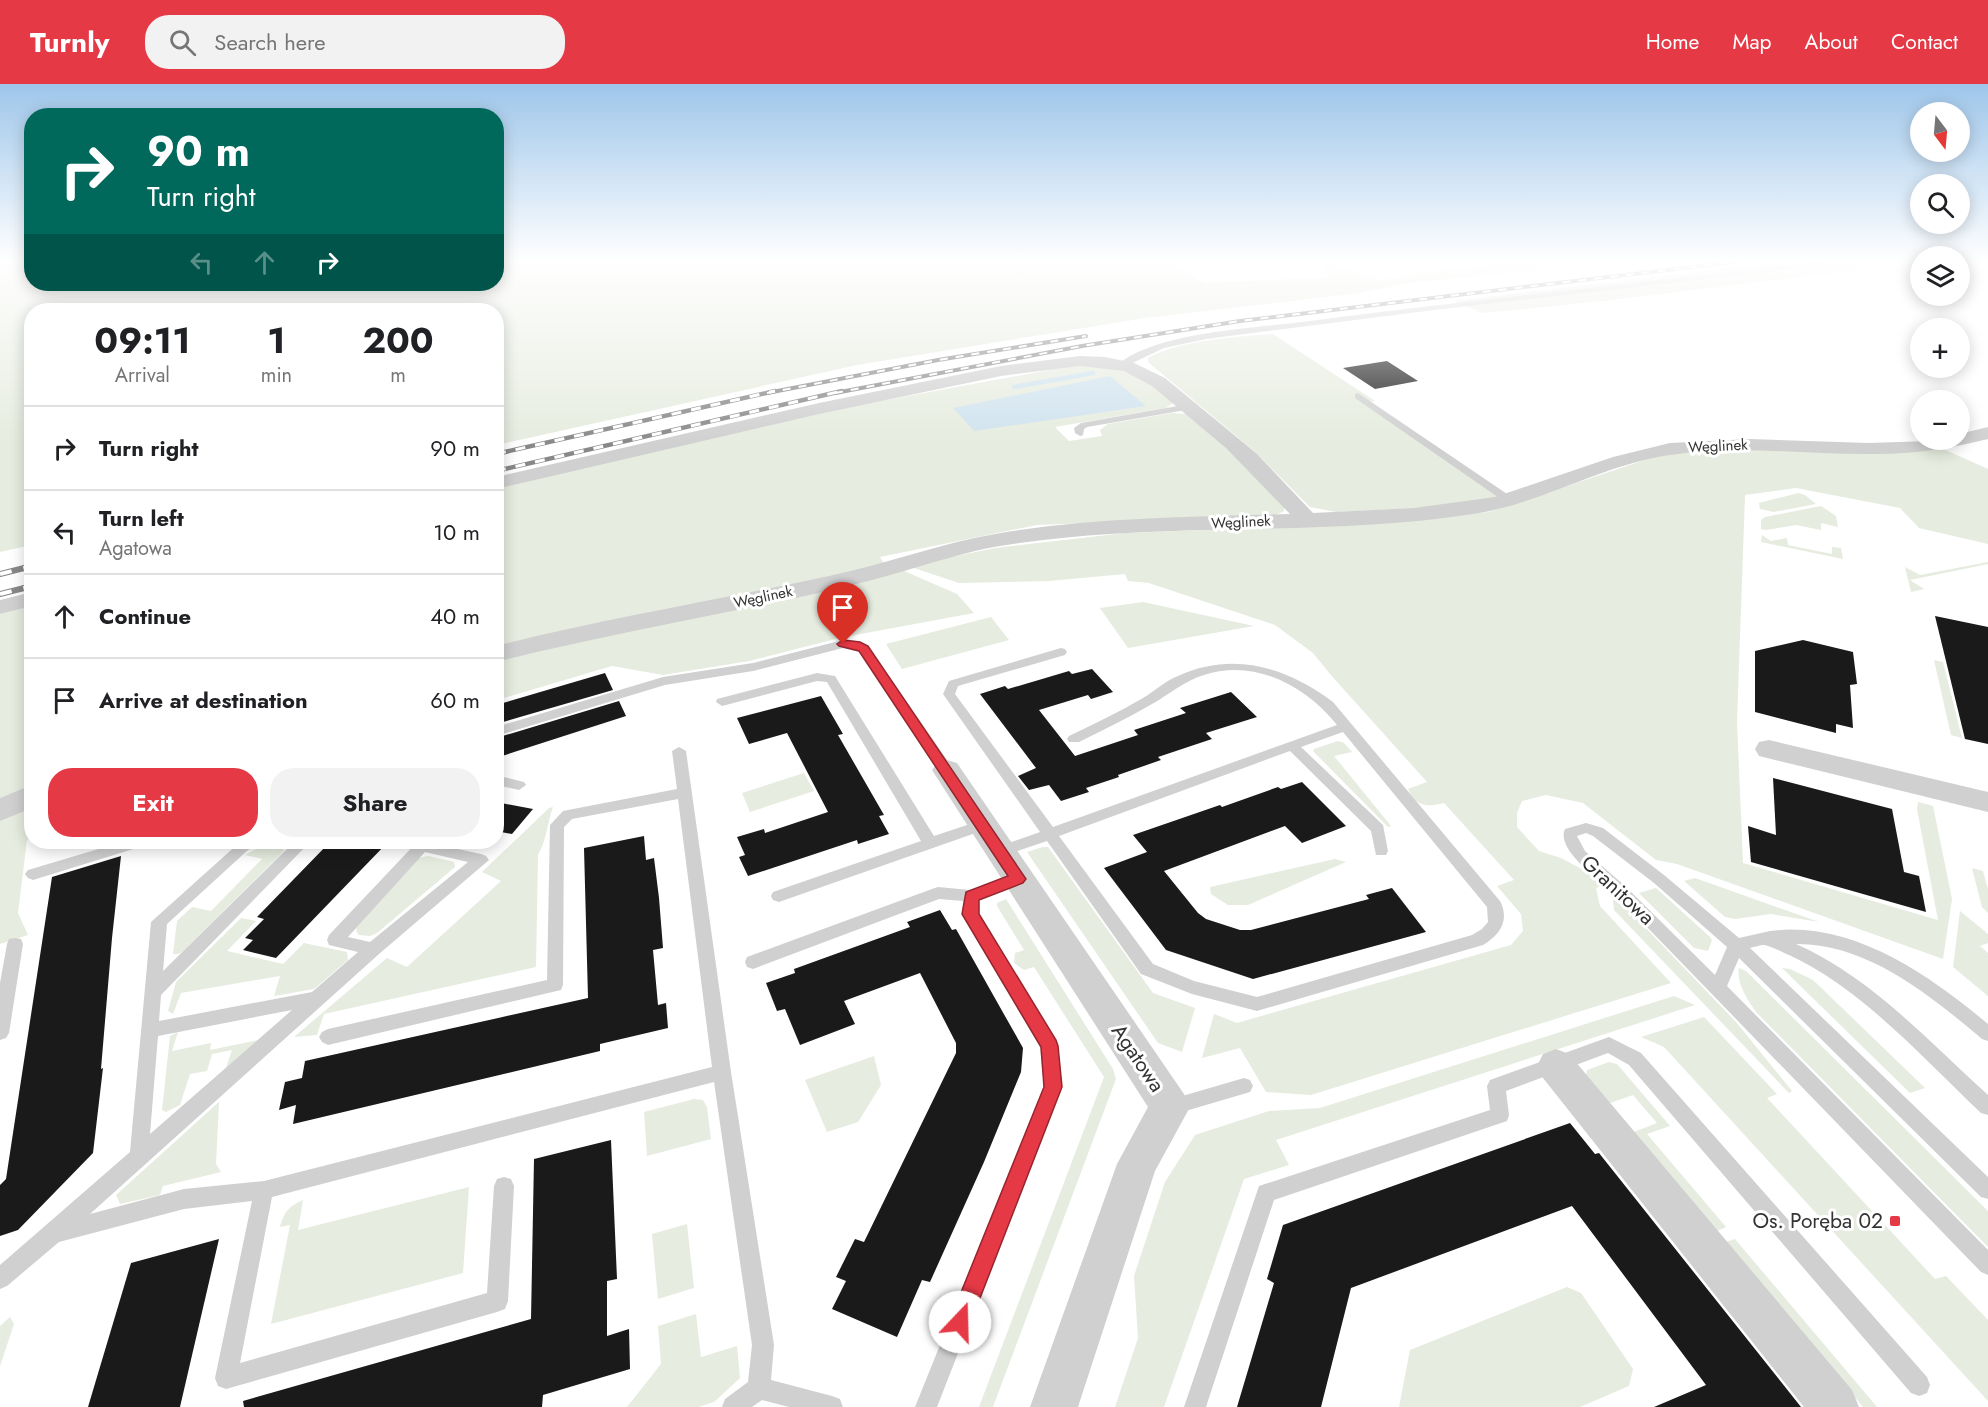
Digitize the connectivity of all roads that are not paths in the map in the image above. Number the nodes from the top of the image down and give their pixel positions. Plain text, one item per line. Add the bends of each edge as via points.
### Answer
1 (1323, 322) edge
2 (1121, 365) junction
3 (1358, 396) dead end
4 (1189, 407) junction
5 (1080, 433) dead end
6 (1988, 433) edge
7 (504, 481) edge
8 (1509, 500) junction
9 (1306, 519) junction
10 (24, 601) edge
11 (0, 607) edge
12 (504, 652) edge
13 (1061, 652) dead end
14 (722, 702) dead end
15 (1346, 726) junction
16 (504, 730) edge
17 (1074, 739) dead end
18 (1292, 746) junction
19 (1769, 749) dead end
20 (678, 751) dead end
21 (947, 770) joint
22 (504, 782) edge
23 (519, 785) dead end
24 (684, 793) junction
25 (24, 799) edge
26 (1988, 802) edge
27 (0, 810) edge
28 (1050, 834) junction
29 (931, 844) junction
30 (115, 849) edge
31 (240, 849) edge
32 (296, 849) edge
33 (419, 849) edge
34 (435, 849) edge
35 (1381, 850) dead end
36 (1000, 852) junction
37 (33, 874) dead end
38 (779, 896) dead end
39 (971, 896) junction
40 (1758, 938) junction
41 (15, 944) dead end
42 (1736, 945) junction
43 (373, 949) junction
44 (753, 962) dead end
45 (1718, 988) junction
46 (152, 993) junction
47 (316, 999) junction
48 (149, 1030) junction
49 (0, 1033) edge
50 (1988, 1034) edge
51 (328, 1037) dead end
52 (1556, 1066) junction
53 (722, 1072) junction
54 (1244, 1086) dead end
55 (1170, 1107) junction
56 (1988, 1107) edge
57 (139, 1156) junction
58 (504, 1186) dead end
59 (264, 1190) junction
60 (1988, 1190) edge
61 (54, 1233) junction
62 (1988, 1265) edge
63 (0, 1279) edge
64 (1919, 1385) dead end
65 (759, 1388) junction
66 (733, 1407) edge
67 (832, 1407) edge
68 (926, 1407) edge
69 (1054, 1407) edge
70 (1195, 1407) edge
71 (1835, 1407) edge

1 - 2 lane via 1219,336 1149,351
2 - 4 street via 1149,375
2 - 7 street via 1067,362 948,382 742,424
3 - 8 lane
4 - 5 lane via 1084,425 1078,428
4 - 9 street via 1265,472
6 - 8 street, Węglinek via 1950,443 1895,450 1774,444 1687,447 1635,456
8 - 9 street, Węglinek via 1455,510
9 - 12 street, Węglinek via 1131,527 1001,539 781,594
10 - 11 street
13 - 28 lane via 953,684 949,694
14 - 29 lane via 817,677 831,679
15 - 17 lane via 1314,693 1297,683 1254,667 1227,665 1182,679
15 - 18 lane
15 - 28 lane via 1494,905 1498,915 1496,927 1489,934 1257,1004 1233,999 1147,969
16 - 21 lane via 663,681 753,667 843,644 856,645 864,649
18 - 28 lane
18 - 35 lane via 1378,829
19 - 26 street
20 - 24 lane
21 - 36 street, Agatowa
22 - 23 lane
24 - 51 lane via 568,815 557,825 555,985
24 - 53 lane
25 - 27 street
28 - 36 lane
29 - 36 lane
29 - 38 lane
30 - 37 lane
31 - 46 lane via 159,922
32 - 46 lane
33 - 43 lane via 335,940
34 - 43 lane via 481,860
36 - 39 lane
36 - 55 street, Agatowa
39 - 44 lane via 938,893
39 - 68 lane via 970,914 1049,1046 1053,1087
40 - 42 lane
40 - 50 lane via 1791,937 1859,948 1947,998
40 - 56 lane via 1816,958 1840,974
41 - 49 lane
42 - 45 lane
42 - 45 lane, Granitowa via 1598,832 1586,828 1570,833 1580,855
42 - 60 lane, Granitowa
43 - 47 lane
45 - 62 lane, Granitowa
46 - 48 lane
47 - 48 lane
47 - 57 lane
48 - 57 lane
52 - 64 lane via 1609,1045 1635,1059
52 - 70 lane via 1496,1086 1500,1115 1266,1193
52 - 71 street
53 - 59 lane
53 - 65 lane via 763,1345
54 - 55 lane
55 - 69 street, Agatowa via 1137,1164
57 - 61 lane
58 - 59 lane via 497,1301 226,1378
59 - 61 lane via 184,1199
61 - 63 lane
65 - 66 lane
65 - 67 lane

